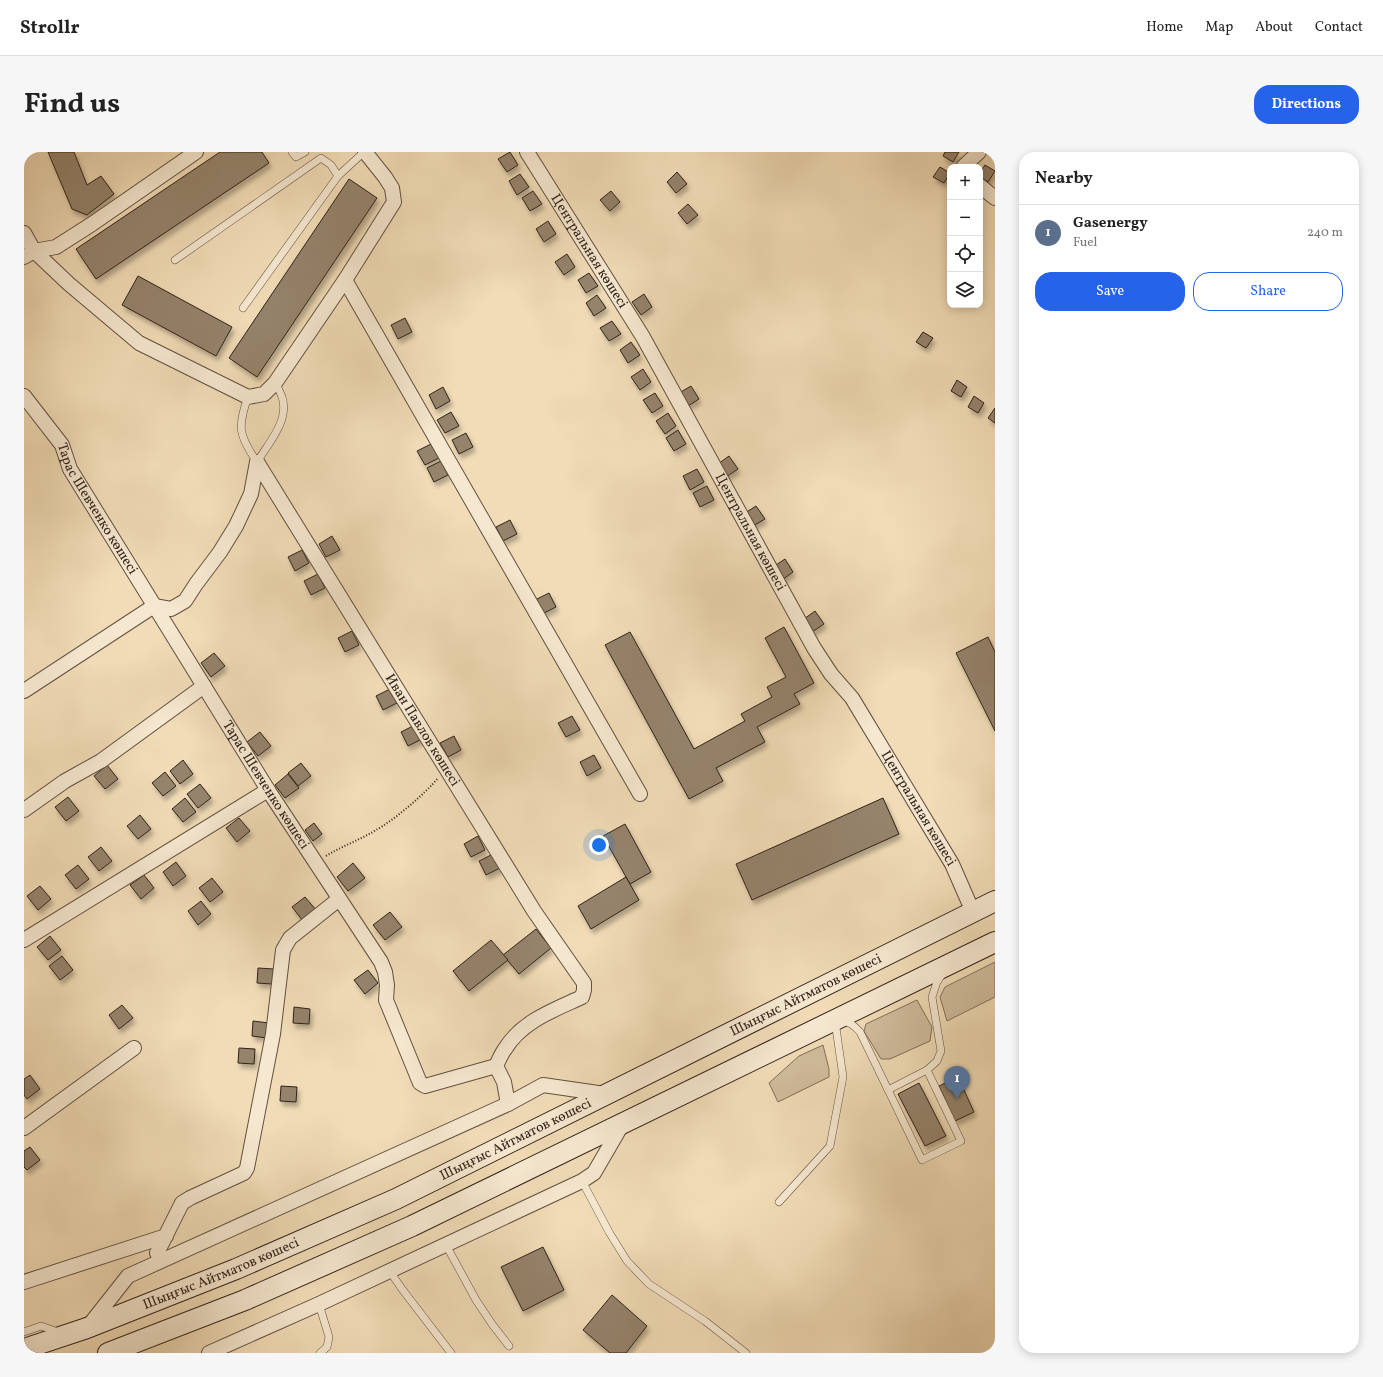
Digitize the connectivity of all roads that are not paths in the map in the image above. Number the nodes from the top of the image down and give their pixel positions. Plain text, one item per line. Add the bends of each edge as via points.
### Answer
1 (196, 152) edge
2 (292, 152) edge
3 (305, 152) edge
4 (365, 152) edge
5 (527, 152) edge
6 (979, 152) edge
7 (966, 164) edge
8 (338, 176) junction
9 (983, 188) edge
10 (995, 198) edge
11 (24, 233) edge
12 (29, 254) edge
13 (175, 260) dead end
14 (345, 280) junction
15 (243, 308) dead end
16 (275, 383) junction
17 (24, 396) edge
18 (248, 397) junction
19 (256, 462) junction
20 (154, 606) junction
21 (204, 686) junction
22 (24, 691) edge
23 (268, 790) junction
24 (640, 794) dead end
25 (24, 810) edge
26 (338, 898) junction
27 (995, 901) edge
28 (973, 912) junction
29 (24, 940) edge
30 (995, 942) edge
31 (947, 966) junction
32 (834, 1020) junction
33 (134, 1048) dead end
34 (496, 1066) junction
35 (927, 1070) junction
36 (888, 1090) junction
37 (605, 1094) junction
38 (508, 1104) junction
39 (623, 1123) junction
40 (24, 1128) edge
41 (582, 1181) junction
42 (779, 1202) dead end
43 (166, 1236) junction
44 (446, 1245) junction
45 (157, 1253) dead end
46 (389, 1270) junction
47 (24, 1282) edge
48 (319, 1304) junction
49 (87, 1328) junction
50 (24, 1332) edge
51 (66, 1335) junction
52 (509, 1346) dead end
53 (24, 1349) edge
54 (108, 1353) edge
55 (209, 1353) edge
56 (320, 1353) edge
57 (451, 1353) edge
58 (746, 1353) edge

1 - 12 street via 56,247
2 - 3 lane via 296,157
4 - 8 lane
4 - 14 street via 386,176 392,188 394,202
5 - 28 street, Центральная көшесі via 642,337 814,648 831,674 852,698 952,864
6 - 7 street
8 - 13 lane via 331,165 321,158
8 - 15 lane
9 - 10 street
11 - 12 street
12 - 18 street via 139,343
14 - 16 street
14 - 24 street
16 - 18 street via 264,394
16 - 19 lane via 283,398 284,413 277,431
17 - 20 street, Тарас Шевченко көшесі via 62,445 70,469
18 - 19 lane via 240,427 246,446
19 - 20 street via 251,494 220,552 185,601 171,609
19 - 34 street, Иван Павлов көшесі via 534,911 584,983 582,997 537,1018 515,1035 504,1049
20 - 21 street, Тарас Шевченко көшесі
20 - 22 street
21 - 23 street, Тарас Шевченко көшесі
21 - 25 street via 101,761 65,781
23 - 26 street, Тарас Шевченко көшесі
23 - 29 street
26 - 34 street, Тарас Шевченко көшесі via 381,962 387,985 386,1000 420,1083 425,1086
26 - 43 street via 290,938 284,950 272,1034 247,1168 244,1173 182,1203
27 - 28 main road, Шыңғыс Айтматов көшесі
28 - 37 main road, Шыңғыс Айтматов көшесі
30 - 31 main road
31 - 32 main road
31 - 35 lane via 937,982 932,997 941,1052 937,1061
32 - 36 lane via 854,1025 860,1032
32 - 39 main road
32 - 42 lane via 843,1077 830,1146
33 - 40 street
34 - 38 street via 504,1082
35 - 36 lane
35 - 36 lane via 961,1141 922,1160
37 - 38 street via 543,1085
37 - 49 main road, Шыңғыс Айтматов көшесі via 396,1198 236,1269
38 - 49 street via 128,1276
39 - 41 street via 594,1173
39 - 54 main road via 404,1229 246,1300
41 - 44 street
41 - 58 lane via 627,1261 650,1284 705,1321
43 - 45 street
43 - 47 street
44 - 46 street
44 - 52 lane via 476,1300
46 - 48 street
46 - 57 lane
48 - 55 street
48 - 56 lane via 329,1337 327,1347
49 - 51 main road, Шыңғыс Айтматов көшесі
50 - 51 lane via 41,1326
51 - 53 main road, Шыңғыс Айтматов көшесі

